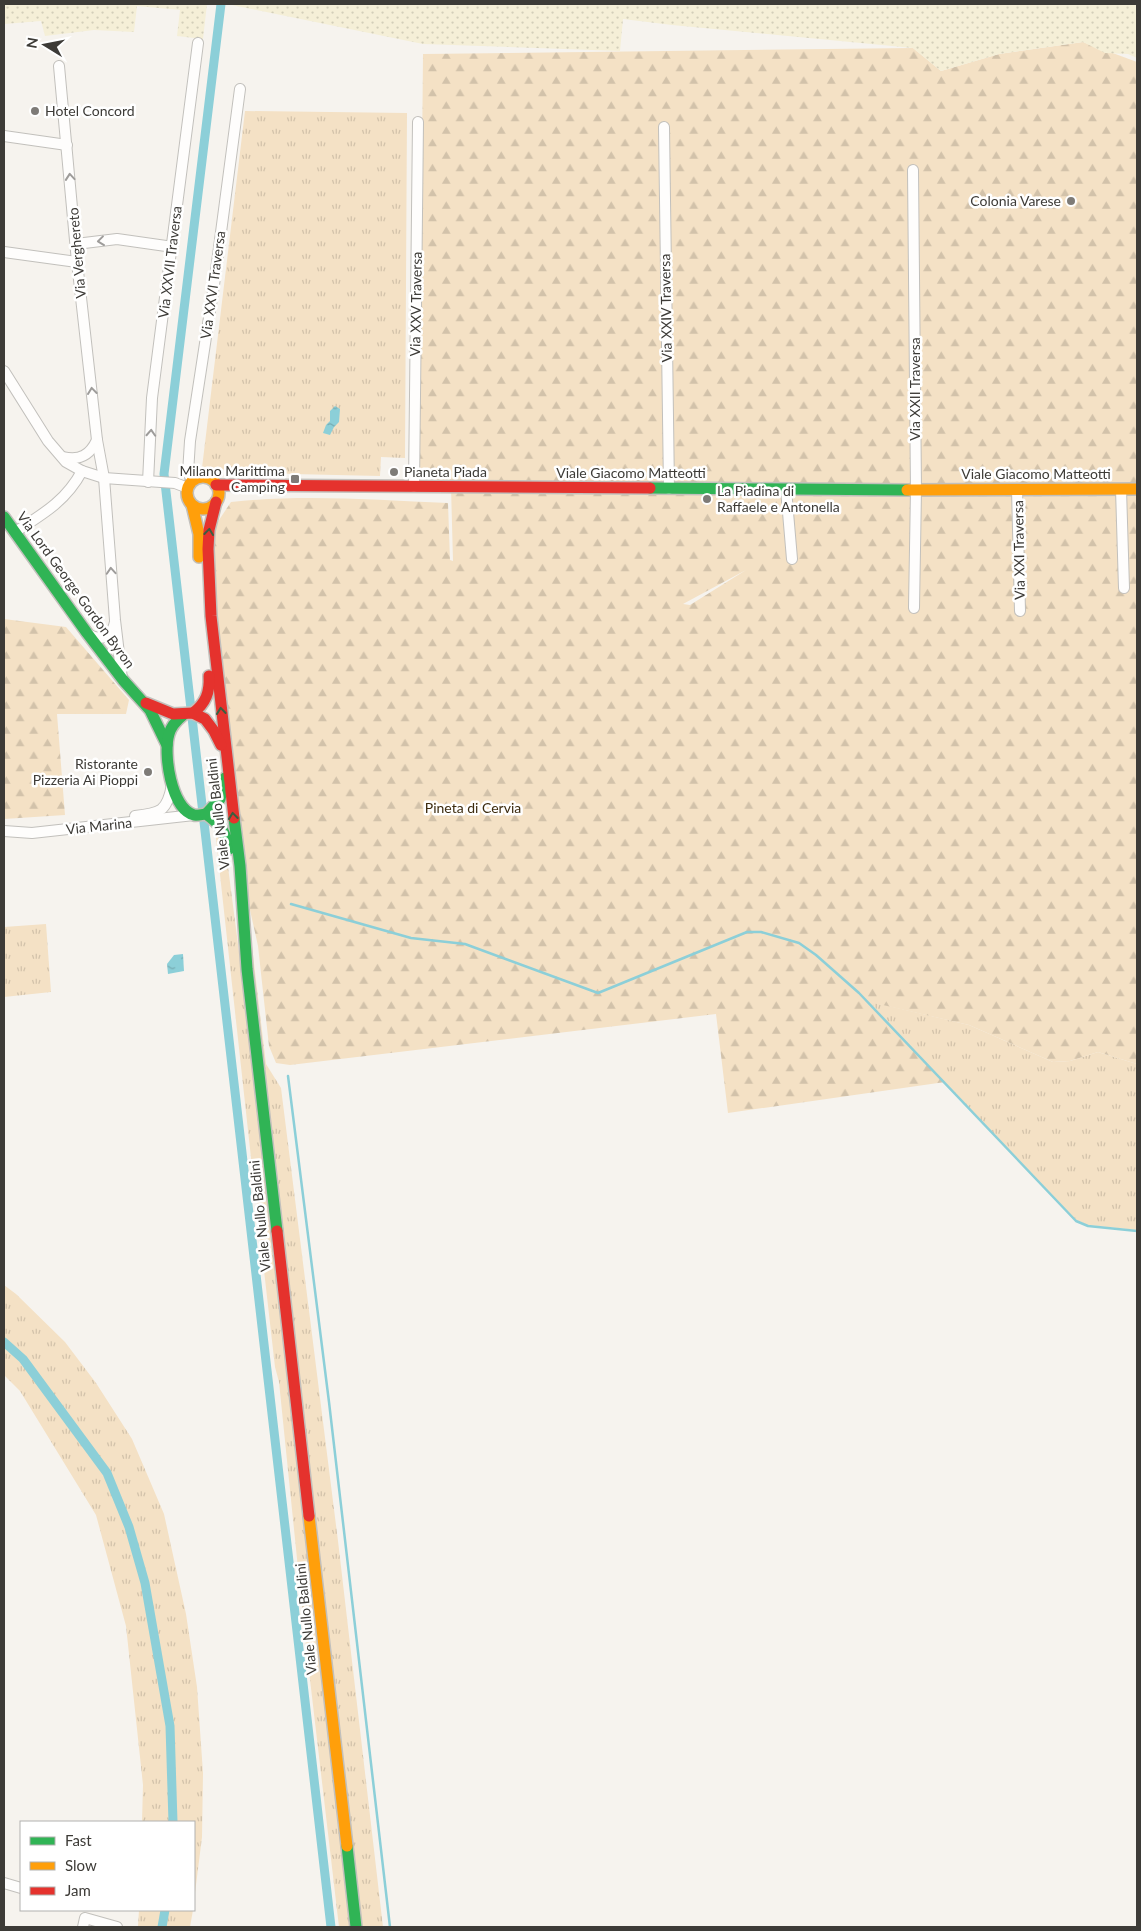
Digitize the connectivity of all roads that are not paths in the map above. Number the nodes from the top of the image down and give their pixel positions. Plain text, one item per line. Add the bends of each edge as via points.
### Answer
1 (198, 43) dead end
2 (59, 66) dead end
3 (240, 89) dead end
4 (418, 122) dead end
5 (664, 127) dead end
6 (4, 136) edge
7 (67, 145) junction
8 (913, 170) dead end
9 (76, 244) junction
10 (173, 247) junction
11 (4, 252) edge
12 (77, 262) junction
13 (4, 371) edge
14 (97, 440) junction
15 (59, 456) junction
16 (82, 471) junction
17 (104, 478) junction
18 (150, 482) junction
19 (190, 484) junction
20 (414, 487) junction
21 (669, 489) junction
22 (786, 489) junction
23 (1017, 489) junction
24 (1120, 489) junction
25 (1137, 489) edge
26 (916, 490) junction
27 (217, 493) junction
28 (192, 505) junction
29 (8, 524) edge
30 (792, 559) dead end
31 (1124, 588) dead end
32 (914, 608) dead end
33 (1020, 611) dead end
34 (115, 620) junction
35 (87, 633) junction
36 (123, 680) junction
37 (145, 703) junction
38 (188, 714) junction
39 (168, 746) junction
40 (226, 760) junction
41 (172, 784) junction
42 (206, 814) junction
43 (194, 815) junction
44 (4, 830) edge
45 (247, 969) junction
46 (4, 1883) edge
47 (20, 1888) edge
48 (84, 1918) edge
49 (117, 1927) edge
50 (356, 1927) edge

1 - 10 street, Via XXVII Traversa
2 - 7 street, Via Verghereto
3 - 19 street, Via XXVI Traversa via 190,441
4 - 20 street, Via XXV Traversa
5 - 21 street, Via XXIV Traversa
6 - 7 street
9 -> 7 street, Via Verghereto
8 - 26 street, Via XXII Traversa
10 -> 9 street via 117,239
9 - 12 street, Via Verghereto
18 -> 10 street, Via XXVII Traversa via 152,398
11 - 12 street
14 -> 12 street, Via Verghereto
13 - 15 street
14 - 15 street via 91,451 80,458
14 - 17 street, Via Verghereto
15 - 16 street
16 - 17 street
16 - 29 street via 75,485 52,509
17 - 18 street
34 -> 17 street, Via Verghereto
18 - 19 street
19 - 27 street via 203,477 213,481
19 - 28 street via 187,497
20 - 21 street, Viale Giacomo Matteotti
20 - 27 street, Viale Giacomo Matteotti via 246,486
21 - 22 street, Viale Giacomo Matteotti
22 - 26 street, Viale Giacomo Matteotti
22 - 30 street
23 - 24 street, Viale Giacomo Matteotti
23 - 26 street, Viale Giacomo Matteotti
23 - 33 street, Via XXI Traversa
24 - 25 street, Viale Giacomo Matteotti
24 - 31 street
26 - 32 street, Via XXII Traversa
27 - 28 street via 208,508
40 -> 27 street, Viale Nullo Baldini via 212,635 208,559 209,530
28 - 38 street via 199,534 210,693
29 - 35 street, Via Lord George Gordon Byron
34 - 35 street via 106,638 96,638
34 - 36 street, Via Verghereto
35 - 36 street, Via Lord George Gordon Byron
36 - 37 street, Via Lord George Gordon Byron
37 - 38 street, Via Lord George Gordon Byron via 162,710
37 - 39 street, Via Lord George Gordon Byron
38 - 39 street via 172,728
38 - 40 street via 210,724
39 - 41 street
40 - 42 street via 222,794
45 -> 40 street, Viale Nullo Baldini via 240,866
41 - 43 street via 180,803
41 - 44 street, Via Marina via 166,807 156,814
42 - 43 street
42 - 45 street via 226,832
43 - 44 street, Via Marina via 32,833
45 - 50 street, Viale Nullo Baldini
46 - 47 street
48 - 49 street

